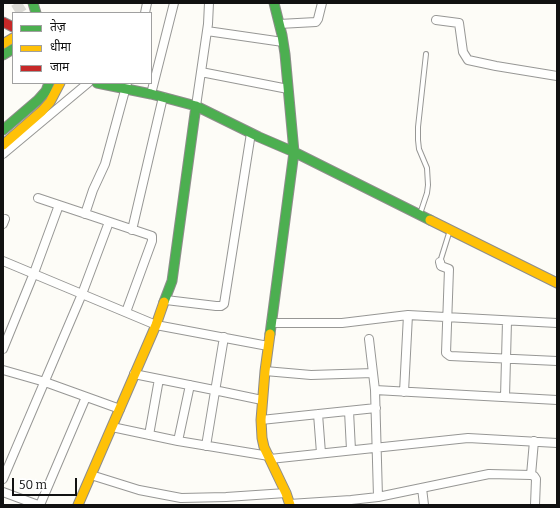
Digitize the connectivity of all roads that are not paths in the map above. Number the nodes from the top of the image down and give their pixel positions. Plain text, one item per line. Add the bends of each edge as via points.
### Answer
1 (174, 3) edge
2 (209, 3) edge
3 (274, 3) edge
4 (322, 3) edge
5 (436, 20) dead end
6 (3, 22) edge
7 (279, 24) junction
8 (12, 26) edge
9 (207, 30) junction
10 (12, 39) edge
11 (283, 42) junction
12 (3, 44) edge
13 (12, 49) edge
14 (426, 54) dead end
15 (3, 55) edge
16 (201, 72) junction
17 (557, 76) edge
18 (49, 84) edge
19 (59, 84) edge
20 (87, 84) edge
21 (107, 84) edge
22 (126, 86) edge
23 (288, 89) junction
24 (151, 94) junction
25 (163, 97) junction
26 (196, 106) junction
27 (3, 130) edge
28 (251, 133) junction
29 (3, 145) edge
30 (294, 152) junction
31 (3, 154) edge
32 (38, 198) dead end
33 (59, 205) junction
34 (85, 214) junction
35 (420, 215) junction
36 (109, 222) junction
37 (132, 230) junction
38 (450, 230) junction
39 (3, 261) edge
40 (440, 262) joint
41 (34, 273) junction
42 (557, 283) edge
43 (82, 294) junction
44 (166, 300) junction
45 (126, 312) junction
46 (408, 315) junction
47 (447, 317) junction
48 (507, 320) junction
49 (271, 323) junction
50 (557, 323) edge
51 (156, 325) junction
52 (224, 337) junction
53 (369, 339) dead end
54 (268, 346) junction
55 (3, 349) edge
56 (506, 358) junction
57 (557, 361) edge
58 (3, 370) edge
59 (264, 371) junction
60 (373, 373) junction
61 (134, 374) junction
62 (159, 379) junction
63 (45, 382) junction
64 (190, 385) junction
65 (214, 390) junction
66 (375, 390) junction
67 (404, 392) junction
68 (86, 397) junction
69 (505, 397) junction
70 (262, 400) junction
71 (557, 400) edge
72 (376, 408) junction
73 (120, 409) junction
74 (349, 411) junction
75 (318, 414) junction
76 (261, 420) junction
77 (112, 427) junction
78 (149, 434) junction
79 (178, 441) junction
80 (534, 441) junction
81 (557, 443) edge
82 (206, 446) junction
83 (377, 447) junction
84 (351, 450) junction
85 (321, 454) junction
86 (269, 458) junction
87 (91, 475) junction
88 (531, 475) junction
89 (3, 479) edge
90 (422, 488) junction
91 (3, 492) edge
92 (286, 493) junction
93 (378, 497) junction
94 (351, 502) edge
95 (289, 504) edge
96 (39, 505) edge
97 (78, 505) edge
98 (424, 505) edge
99 (535, 505) edge

1 - 24 street
2 - 9 street
3 - 7 street
4 - 7 street via 316,22
5 - 17 street via 459,23 462,52 468,60
6 - 8 street
7 - 11 street
9 - 11 street
9 - 16 street
10 - 12 street
11 - 23 street
13 - 15 street
14 - 35 lane via 418,140 427,168 428,185
16 - 23 street
16 - 26 street
18 - 27 street via 38,100
19 - 29 street via 42,111
20 - 31 street
21 - 22 street
22 - 24 street
22 - 34 street via 105,164 92,190
23 - 30 street
24 - 25 street
25 - 26 street
25 - 37 street
26 - 28 street
26 - 44 street via 172,281
28 - 30 street
28 - 44 street via 224,304 216,306
30 - 35 street
30 - 49 street
32 - 33 street
33 - 34 street
33 - 41 street
34 - 36 street
35 - 38 street
36 - 37 street
36 - 43 street
37 - 45 street via 153,238
38 - 40 lane
38 - 42 street
39 - 41 street
40 - 47 street via 449,269
41 - 43 street
41 - 55 street
43 - 45 street
43 - 63 street
44 - 51 street
45 - 51 street
46 - 47 street
46 - 49 street via 342,323
46 - 67 street
47 - 48 street
47 - 56 street via 448,355
48 - 50 street
48 - 56 street
49 - 54 street
51 - 52 street
51 - 61 street
52 - 54 street
52 - 65 street
53 - 60 street
54 - 59 street
56 - 57 street
56 - 69 street
58 - 63 street
59 - 60 street via 311,375
59 - 70 street
60 - 66 street
61 - 62 street
61 - 73 street
62 - 64 street
62 - 78 street
63 - 68 street
63 - 89 street
64 - 65 street
64 - 79 street
65 - 70 street
65 - 82 street
66 - 67 street
66 - 72 street
67 - 69 street
68 - 73 street
68 - 96 street
69 - 71 street
70 - 76 street
72 - 74 street
72 - 83 street
73 - 77 street
74 - 75 street
74 - 84 street
75 - 76 street
75 - 85 street
76 - 86 street via 262,438
77 - 78 street
77 - 87 street
78 - 79 street
79 - 82 street
80 - 81 street
80 - 83 street via 468,438
80 - 88 street
82 - 86 street
83 - 84 street
83 - 93 street
84 - 85 street
85 - 86 street
86 - 92 street
87 - 92 street via 139,490 181,498
87 - 97 street
88 - 90 street via 489,474
88 - 99 street via 536,479
90 - 93 street
90 - 98 street
91 - 96 street
92 - 95 street
93 - 94 street
94 - 95 street

